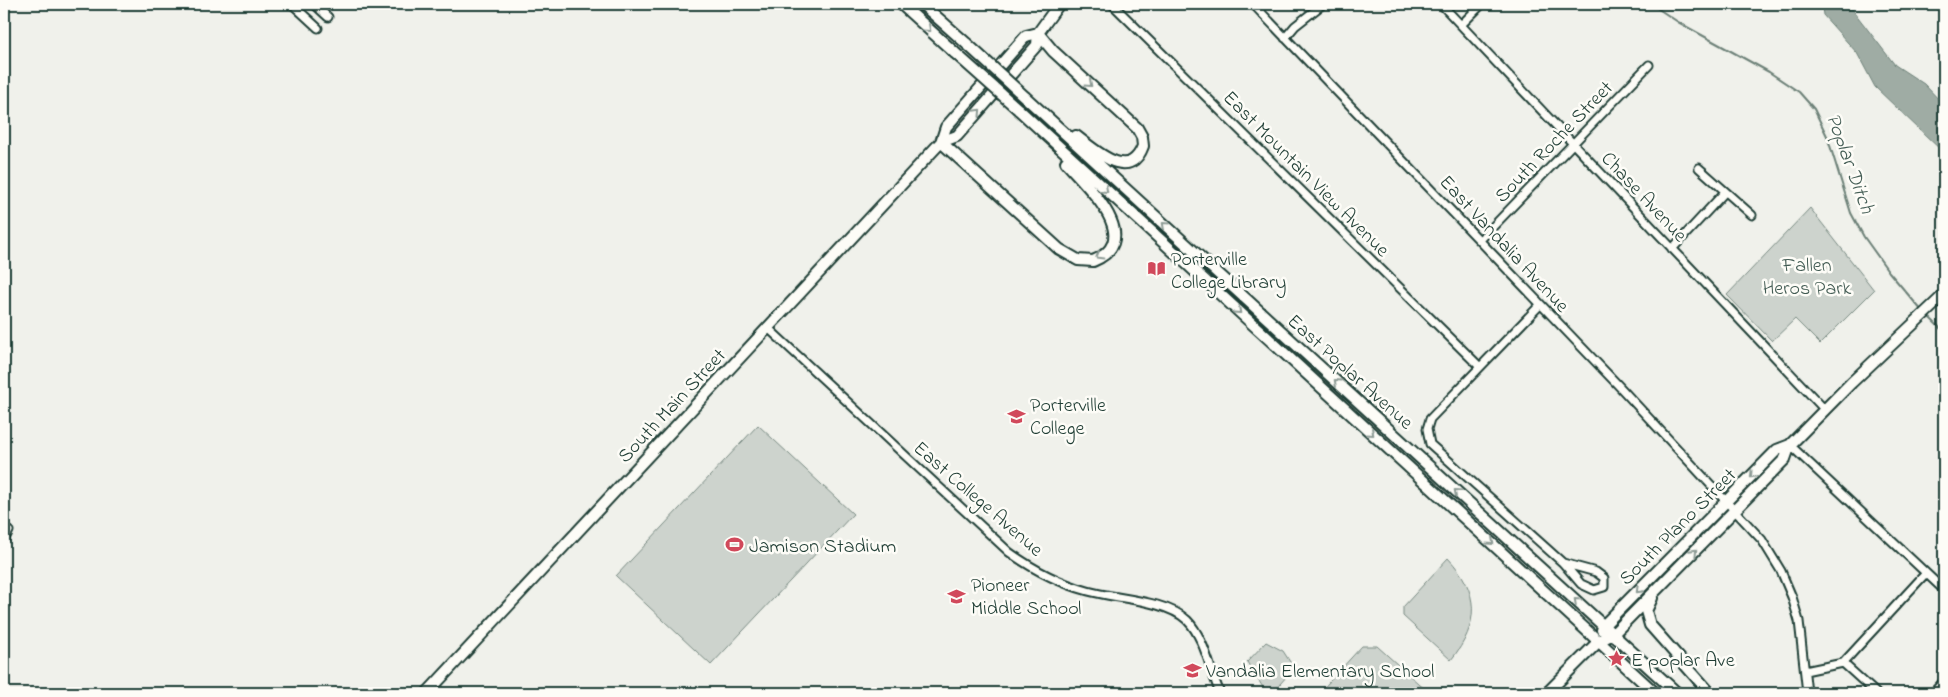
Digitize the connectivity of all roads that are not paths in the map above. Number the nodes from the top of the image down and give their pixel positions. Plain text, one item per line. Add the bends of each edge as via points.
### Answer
1 (294, 4) edge
2 (314, 4) edge
3 (901, 4) edge
4 (922, 4) edge
5 (1059, 4) edge
6 (1112, 4) edge
7 (1253, 4) edge
8 (1324, 4) edge
9 (1441, 4) edge
10 (1482, 4) edge
11 (328, 17) dead end
12 (1461, 25) junction
13 (318, 28) dead end
14 (1038, 33) junction
15 (1285, 38) junction
16 (1649, 65) dead end
17 (1025, 97) junction
18 (1043, 134) junction
19 (941, 142) junction
20 (1573, 142) junction
21 (1699, 168) dead end
22 (1726, 192) junction
23 (1752, 215) dead end
24 (1480, 240) junction
25 (1672, 249) junction
26 (1944, 295) edge
27 (1540, 305) junction
28 (767, 327) junction
29 (1479, 366) junction
30 (1825, 410) junction
31 (1790, 445) junction
32 (1732, 506) junction
33 (4, 532) edge
34 (4, 540) edge
35 (1563, 563) junction
36 (1926, 573) junction
37 (1660, 587) junction
38 (1944, 590) edge
39 (1604, 626) junction
40 (1613, 634) junction
41 (1599, 641) junction
42 (1843, 662) junction
43 (1805, 671) junction
44 (1944, 681) edge
45 (427, 693) edge
46 (1220, 693) edge
47 (1547, 693) edge
48 (1655, 693) edge
49 (1676, 693) edge
50 (1710, 693) edge
51 (1807, 693) edge
52 (1876, 693) edge
53 (1933, 693) edge

1 - 13 street
2 - 11 street
3 -> 18 main road, East Poplar Avenue, bridge
4 - 17 main road, East Poplar Avenue, bridge
5 - 14 main road, South Main Street
6 - 29 street, East Mountain View Avenue
7 - 15 street, East Vandalia Avenue
8 - 15 street
9 - 12 street, Chase Avenue
10 - 12 street
12 - 20 street, Chase Avenue
14 -> 17 main road via 1053,51 1137,128 1143,142 1141,150 1129,162 1111,161
14 - 19 main road, South Main Street via 1026,36 946,127
15 - 24 street, East Vandalia Avenue
16 - 20 street, South Roche Street
39 -> 17 main road, East Poplar Avenue
18 -> 19 main road via 1113,222 1113,242 1107,252 1093,261 1078,260 1059,248
18 -> 41 main road, East Poplar Avenue
19 - 28 main road, South Main Street
20 - 24 street, South Roche Street
20 - 25 street, Chase Avenue
21 - 22 street
22 - 23 street
22 - 25 street
24 - 27 street, East Vandalia Avenue
25 - 30 street, Chase Avenue
26 - 30 main road, South Plano Street
27 - 29 street
27 - 32 street, East Vandalia Avenue
28 - 45 main road, South Main Street
28 - 46 street, East College Avenue via 1009,552 1056,580 1174,611 1187,621 1202,645
29 - 35 street, East Poplar Avenue via 1430,418 1427,429 1430,444
30 - 31 main road, South Plano Street
31 - 32 main road, South Plano Street via 1776,450
31 - 36 street
37 -> 32 main road, South Plano Street
32 -> 39 main road, South Plano Street
32 - 43 street, East Vandalia Avenue via 1762,540 1782,571 1799,621
33 - 34 street via 9,531
35 - 35 street, East Poplar Avenue via 1596,572 1604,578 1604,587 1598,590 1586,588
36 - 38 street
36 - 42 street
37 - 40 main road, South Plano Street
37 - 50 main road via 1646,611 1648,622
39 - 40 main road, East Poplar Avenue
39 - 41 main road, South Plano Street
40 - 41 main road, South Plano Street
40 - 49 main road, East Poplar Avenue
41 - 47 main road, South Plano Street
41 - 48 main road, East Poplar Avenue
42 - 43 street
42 - 52 street
43 - 51 street, East Vandalia Avenue
44 - 53 street

